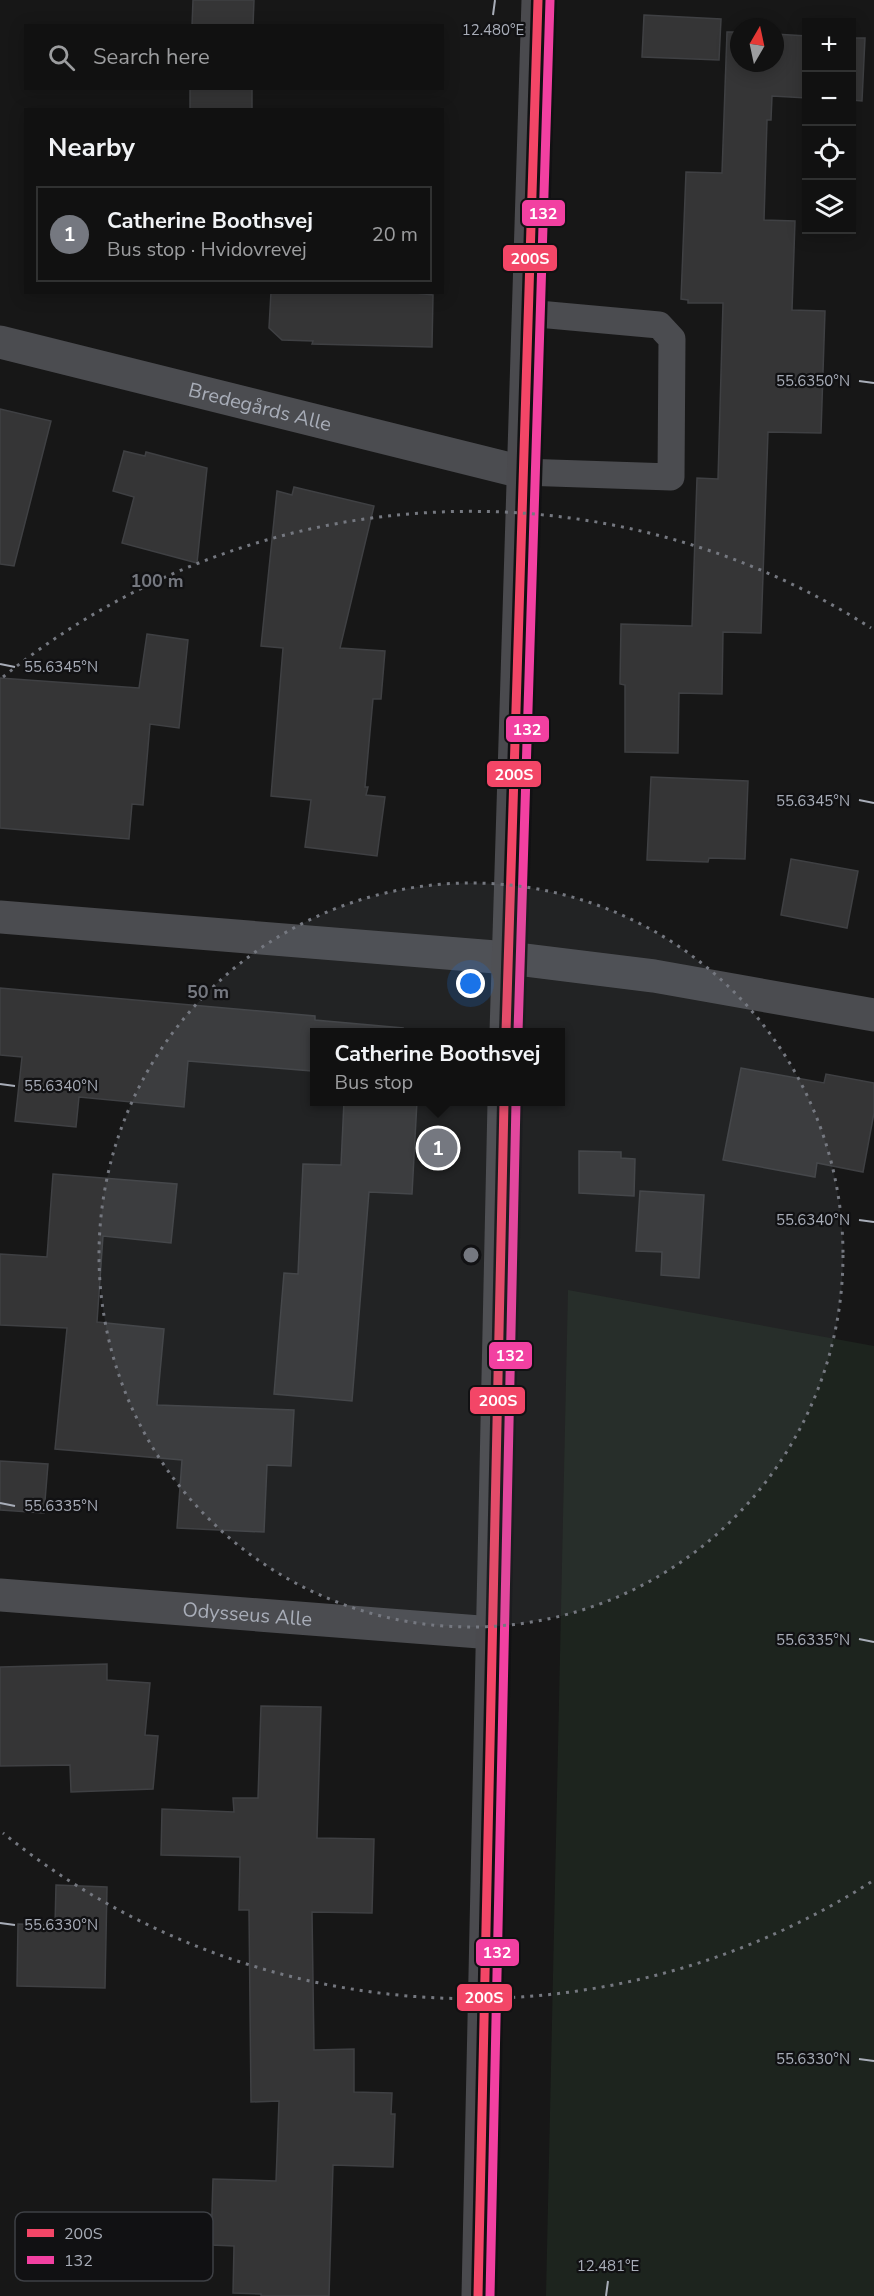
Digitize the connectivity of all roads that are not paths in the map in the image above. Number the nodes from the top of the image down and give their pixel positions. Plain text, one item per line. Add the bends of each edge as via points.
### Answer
1 (538, 0) edge
2 (527, 313) junction
3 (0, 342) edge
4 (522, 472) junction
5 (0, 917) edge
6 (508, 958) junction
7 (874, 1015) edge
8 (506, 1028) edge
9 (504, 1106) edge
10 (0, 1595) edge
11 (493, 1632) junction
12 (478, 2296) edge

1 - 2 street
2 - 4 street
2 - 4 lane via 658,326 672,339 671,477
3 - 4 street, Bredegårds Alle
4 - 6 street
5 - 6 street
6 - 7 street via 654,976
6 - 8 street
9 - 11 street
10 - 11 street, Odysseus Alle
11 - 12 street

